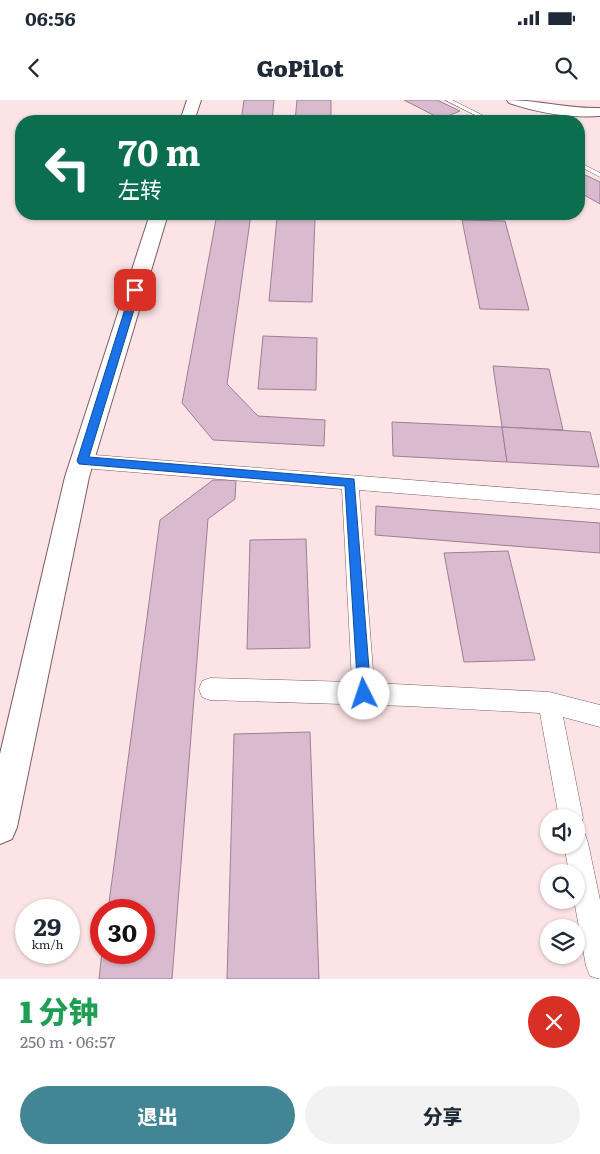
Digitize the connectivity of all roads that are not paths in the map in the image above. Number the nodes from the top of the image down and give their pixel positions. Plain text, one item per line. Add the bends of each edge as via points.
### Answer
1 (194, 100) edge
2 (448, 100) edge
3 (514, 100) edge
4 (600, 112) edge
5 (190, 115) edge
6 (479, 115) edge
7 (585, 167) edge
8 (600, 175) edge
9 (157, 220) edge
10 (82, 461) junction
11 (350, 482) junction
12 (600, 502) edge
13 (210, 689) dead end
14 (364, 694) junction
15 (549, 703) junction
16 (600, 716) edge
17 (569, 809) edge
18 (0, 828) edge
19 (578, 854) edge
20 (600, 966) edge

1 - 5 main road
2 - 6 lane
3 - 4 main road via 557,111
7 - 8 lane
9 - 10 main road
10 - 11 street
10 - 18 main road
11 - 12 street
11 - 14 street
13 - 14 street
14 - 15 street
15 - 16 street
15 - 17 street
19 - 20 street

